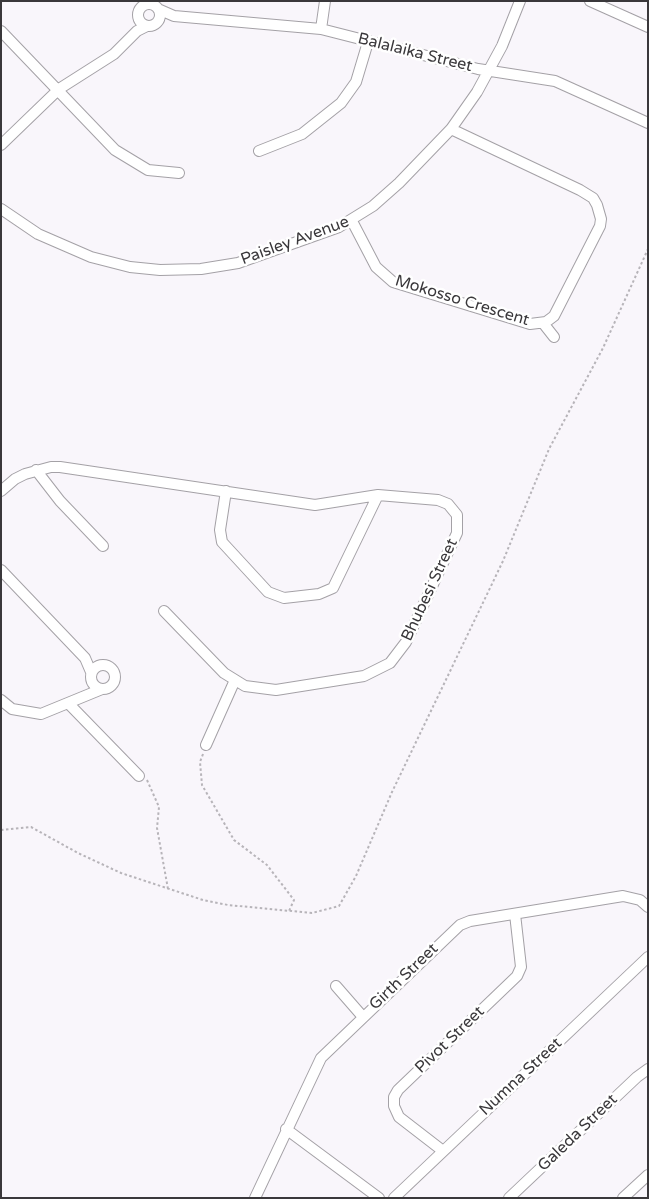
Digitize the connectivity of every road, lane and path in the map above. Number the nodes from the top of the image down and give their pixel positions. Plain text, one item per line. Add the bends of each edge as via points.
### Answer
1 (135, 1) edge
2 (325, 1) edge
3 (520, 1) edge
4 (590, 1) edge
5 (149, 5) edge
6 (174, 16) junction
7 (144, 23) junction
8 (648, 27) edge
9 (321, 29) junction
10 (1, 31) edge
11 (368, 42) junction
12 (489, 70) junction
13 (59, 89) junction
14 (648, 123) edge
15 (451, 129) junction
16 (1, 145) edge
17 (258, 152) dead end
18 (180, 173) dead end
19 (1, 209) edge
20 (352, 221) junction
21 (648, 249) edge
22 (543, 323) junction
23 (554, 337) dead end
24 (36, 470) junction
25 (1, 490) edge
26 (226, 491) junction
27 (378, 495) junction
28 (103, 546) dead end
29 (1, 570) edge
30 (164, 611) dead end
31 (85, 658) junction
32 (100, 665) junction
33 (91, 672) junction
34 (235, 680) junction
35 (92, 683) junction
36 (102, 689) junction
37 (80, 697) junction
38 (1, 700) edge
39 (68, 703) junction
40 (206, 745) joint
41 (139, 776) joint
42 (1, 830) edge
43 (168, 889) junction
44 (648, 908) edge
45 (289, 911) junction
46 (516, 914) junction
47 (648, 957) edge
48 (336, 986) dead end
49 (363, 1016) junction
50 (648, 1069) edge
51 (286, 1129) junction
52 (443, 1151) junction
53 (648, 1175) edge
54 (255, 1198) edge
55 (379, 1198) edge
56 (394, 1198) edge
57 (509, 1198) edge
58 (623, 1198) edge

1 - 7 street
2 - 9 street
3 - 12 street, Paisley Avenue
4 - 8 street
5 - 6 street, Balalaika Street
5 - 7 street via 142,7
5 - 7 street via 160,16
6 - 7 street, Balalaika Street
6 - 9 street, Balalaika Street
7 - 13 street, Balalaika Street via 114,54
9 - 11 street, Balalaika Street
10 - 13 street
11 - 12 street, Balalaika Street
11 - 17 street via 356,82 344,100 302,134
12 - 14 street, Balalaika Street via 555,81
12 - 15 street, Paisley Avenue via 478,92
13 - 16 street, Balalaika Street
13 - 18 street via 122,155 148,170
15 - 20 street, Paisley Avenue via 399,183
15 - 22 street, Mokosso Crescent via 580,190 598,205 601,219 595,236 561,305 554,316
19 - 20 street, Paisley Avenue via 38,234 91,257 130,267 160,270 201,269 238,263
20 - 22 street, Mokosso Crescent via 376,267 391,280 524,323
21 - 45 path via 603,348 549,449 506,554 346,896 339,906 330,910
22 - 23 street
24 - 25 street, Bhubesi Street via 15,479
24 - 26 street, Bhubesi Street via 60,467
24 - 28 street
26 - 27 street, Bhubesi Street via 315,505
26 - 27 street via 220,530 222,542 268,592 284,598 319,594 333,588
27 - 34 street, Bhubesi Street via 444,502 453,508 459,522 454,541 401,651 383,668 355,678 276,690 254,688
29 - 31 street
30 - 34 street, Bhubesi Street via 224,673
31 - 32 street
31 - 33 street
32 - 33 street
32 - 36 street via 111,668 115,676 111,686
33 - 35 street
34 - 40 street
35 - 36 street
35 - 37 street
36 - 37 street
37 - 39 street
38 - 39 street via 12,709 37,714
39 - 41 street
40 - 45 path via 200,762 202,785 234,840 267,865 294,900
41 - 43 path via 146,778 159,807 157,828
42 - 43 path via 31,827 96,862
43 - 45 path via 228,904
44 - 46 street, Girth Street via 640,900 623,896
46 - 49 street, Girth Street via 460,925
46 - 52 street, Pivot Street via 521,967 517,976 394,1097 399,1117
47 - 52 street, Numna Street
48 - 49 street
49 - 51 street, Girth Street via 321,1058
50 - 57 street, Galeda Street
51 - 54 street, Girth Street
51 - 55 street
52 - 56 street, Numna Street
53 - 58 street

